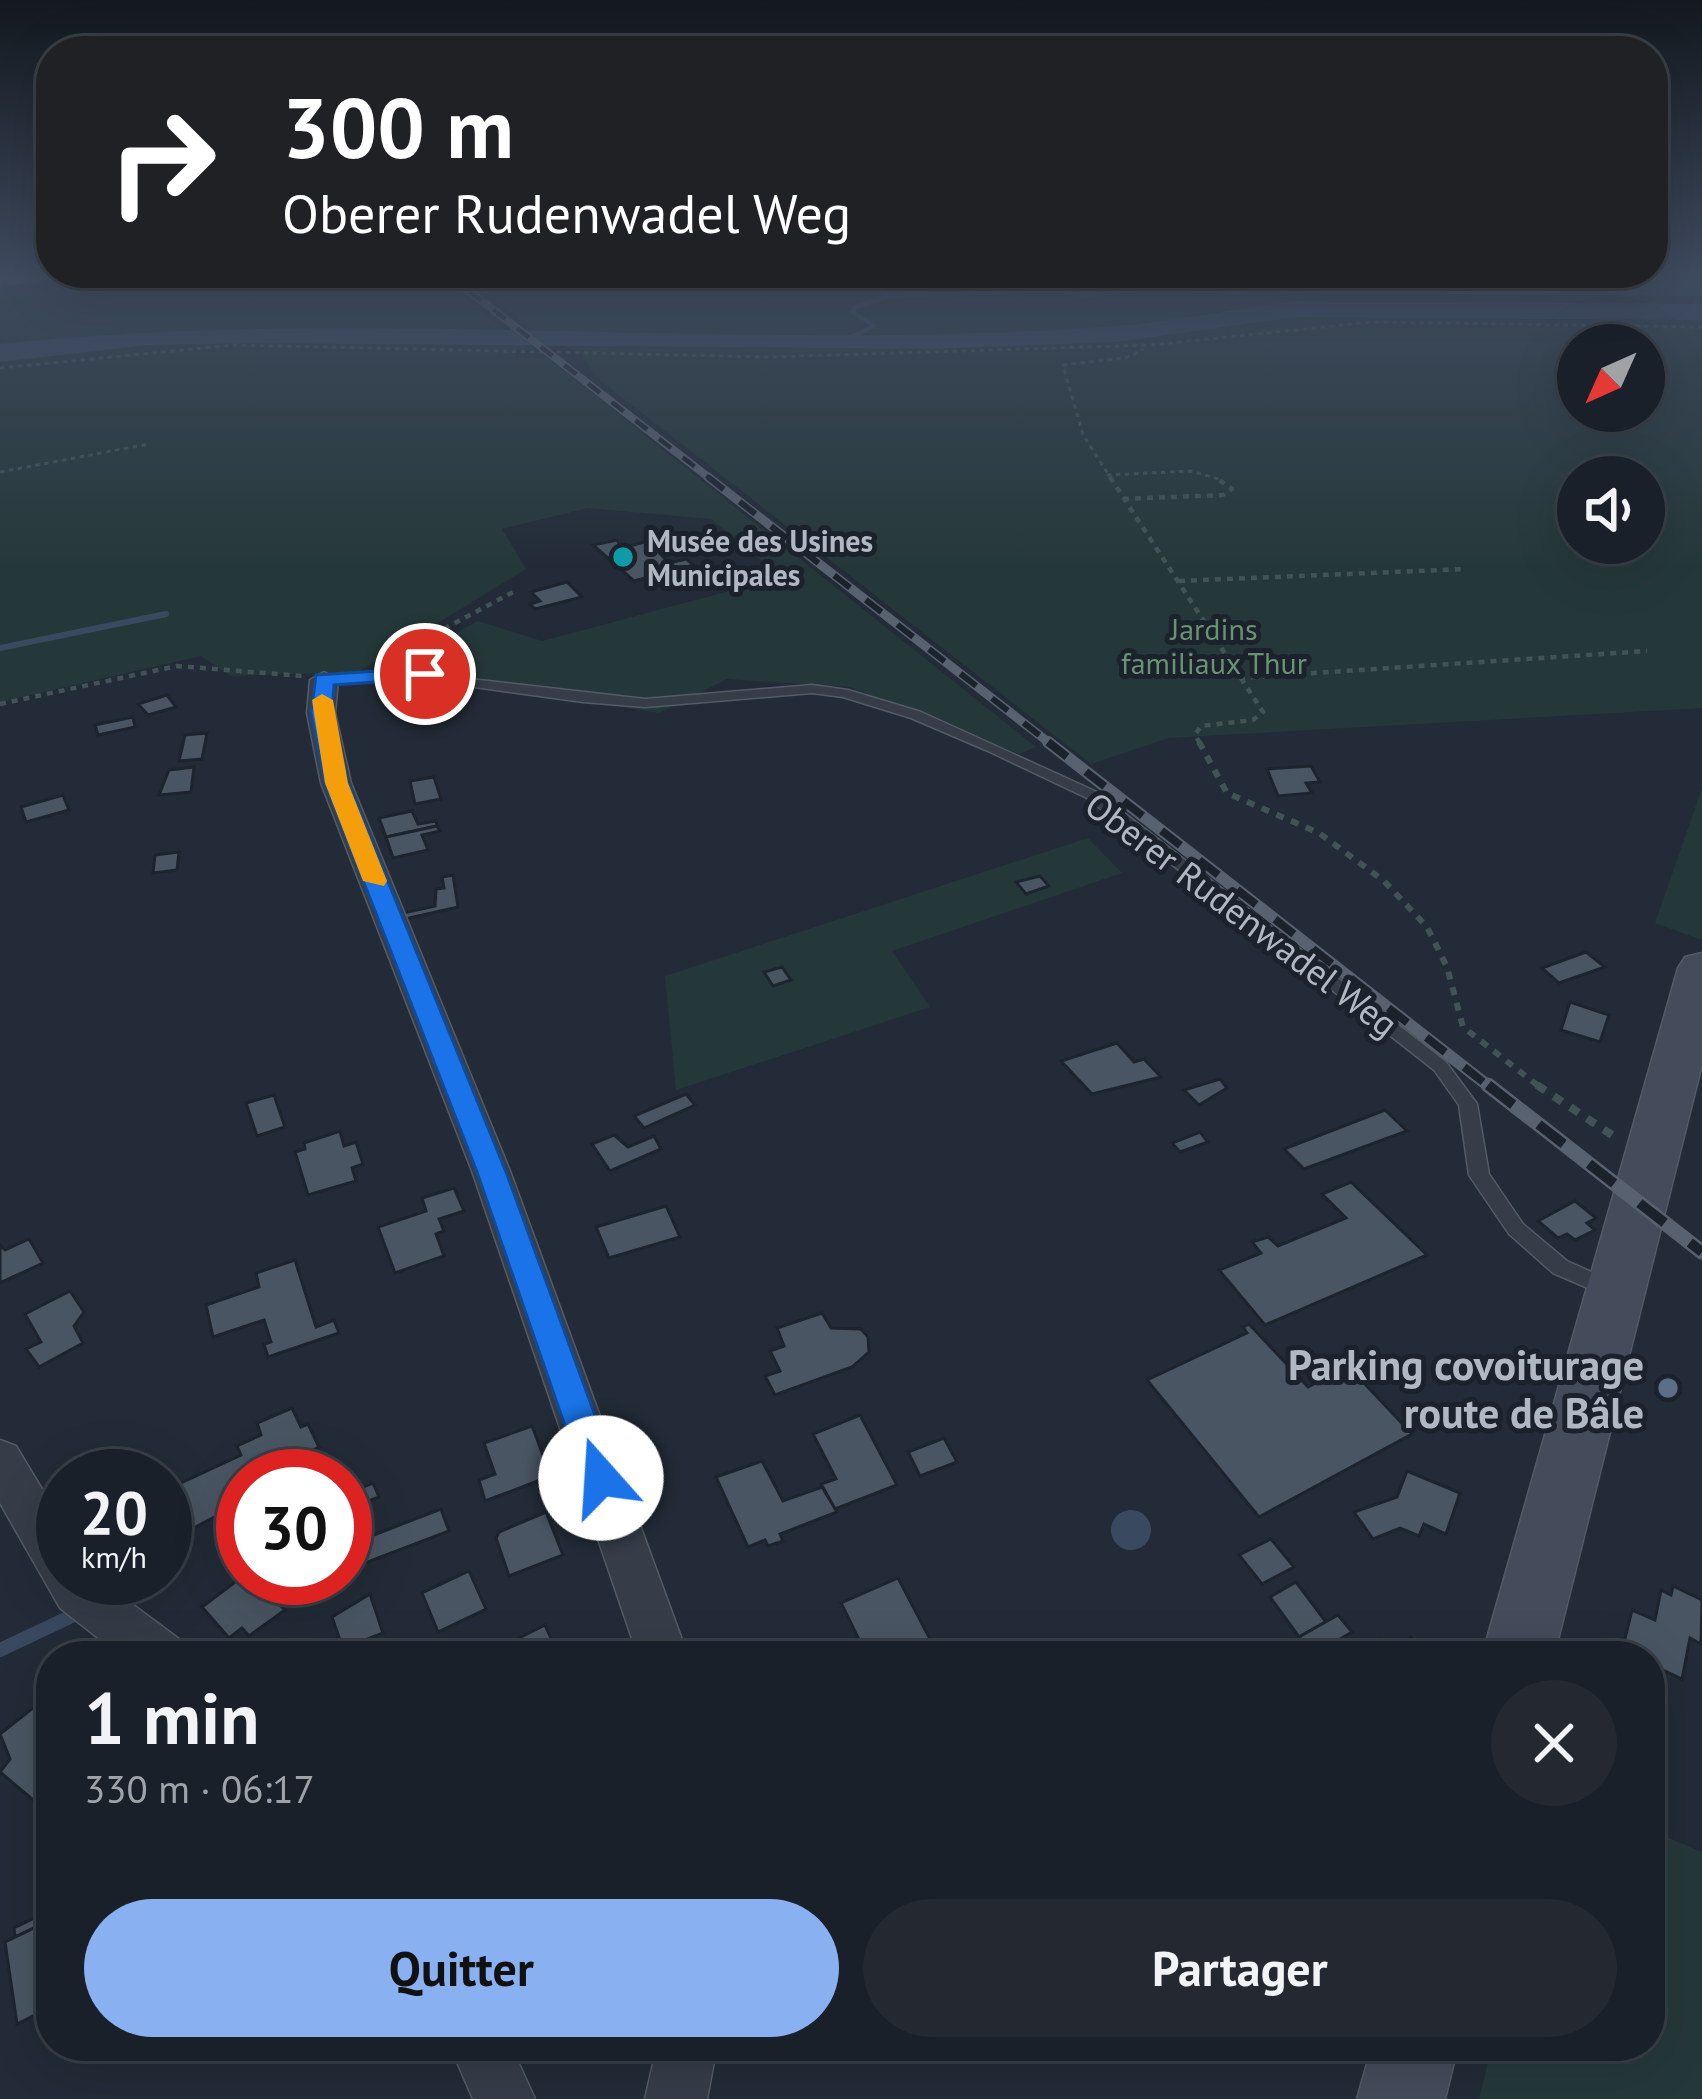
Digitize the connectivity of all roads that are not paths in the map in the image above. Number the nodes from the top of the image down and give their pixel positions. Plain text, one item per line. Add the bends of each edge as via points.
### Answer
1 (340, 677) joint
2 (1702, 968) edge
3 (1613, 1292) junction
4 (0, 1460) edge
5 (36, 1522) edge
6 (94, 1605) edge
7 (141, 1641) edge
8 (658, 1641) edge
9 (1522, 1641) edge
10 (487, 2061) edge
11 (684, 2061) edge
12 (1411, 2061) edge
13 (504, 2099) edge
14 (676, 2099) edge
15 (1401, 2099) edge

1 - 3 lane, Oberer Rudenwadel Weg via 457,675 624,703 813,689 922,721 1092,795 1440,1066 1468,1104 1479,1175 1516,1229 1560,1267
1 - 8 street via 321,713 336,783 491,1172
2 - 3 main road
3 - 9 main road
4 - 5 street
6 - 7 street
10 - 13 street
11 - 14 street
12 - 15 main road

